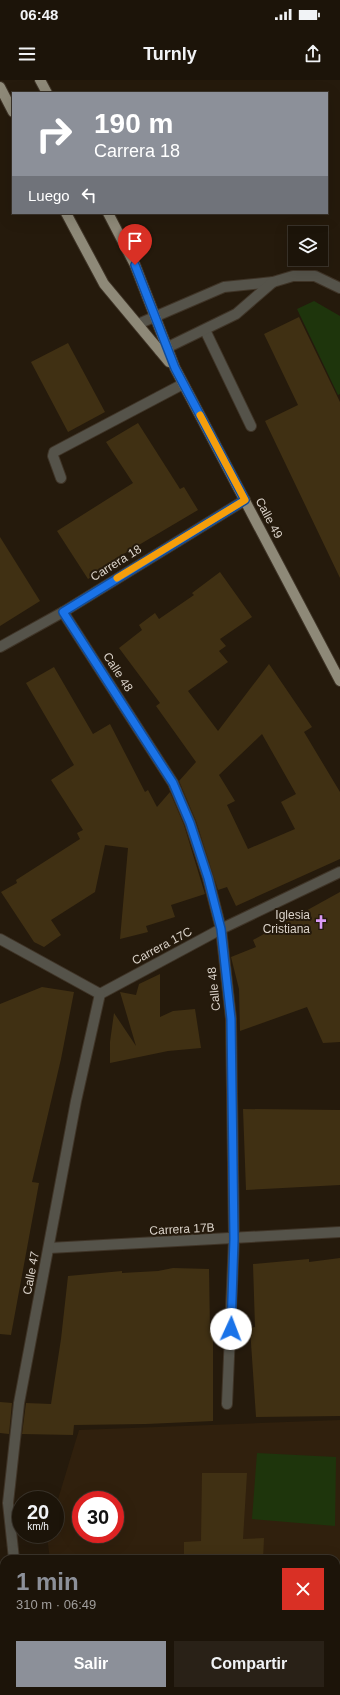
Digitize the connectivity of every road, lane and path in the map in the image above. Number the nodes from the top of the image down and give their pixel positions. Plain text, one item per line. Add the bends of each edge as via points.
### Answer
1 (40, 80) edge
2 (0, 87) edge
3 (46, 92) edge
4 (12, 110) edge
5 (67, 214) edge
6 (109, 214) edge
7 (273, 282) junction
8 (340, 288) edge
9 (155, 317) junction
10 (138, 324) junction
11 (205, 330) junction
12 (163, 350) junction
13 (183, 384) junction
14 (251, 426) dead end
15 (61, 478) dead end
16 (245, 500) junction
17 (63, 612) junction
18 (0, 647) edge
19 (340, 681) edge
20 (340, 872) edge
21 (221, 929) junction
22 (0, 939) edge
23 (100, 994) junction
24 (340, 1232) edge
25 (234, 1239) junction
26 (49, 1248) junction
27 (227, 1404) dead end
28 (14, 1555) edge

1 - 3 main road
2 - 4 main road
5 - 10 main road, Calle 49 via 104,284
6 - 9 main road, Calle 49 via 135,265
7 - 8 street via 293,276 315,276
7 - 9 street via 224,287
7 - 11 street via 236,314
9 - 10 street
9 - 12 main road, Calle 49
10 - 12 main road, Calle 49
11 - 12 street
11 - 14 street
12 - 13 main road, Calle 49
13 - 15 street via 54,452 53,456
13 - 16 main road, Calle 49
16 - 17 street, Carrera 18
16 - 19 main road, Calle 49
17 - 18 street, Carrera 18
17 - 21 street, Calle 48 via 173,783 190,823
20 - 21 street, Carrera 17C
21 - 23 street, Carrera 17C
21 - 25 street, Calle 48 via 231,1019
22 - 23 street
23 - 26 street, Calle 47 via 76,1101
24 - 25 street, Carrera 17B
25 - 26 street, Carrera 17B
25 - 27 street, Calle 48
26 - 28 street, Calle 47 via 18,1410 8,1503

